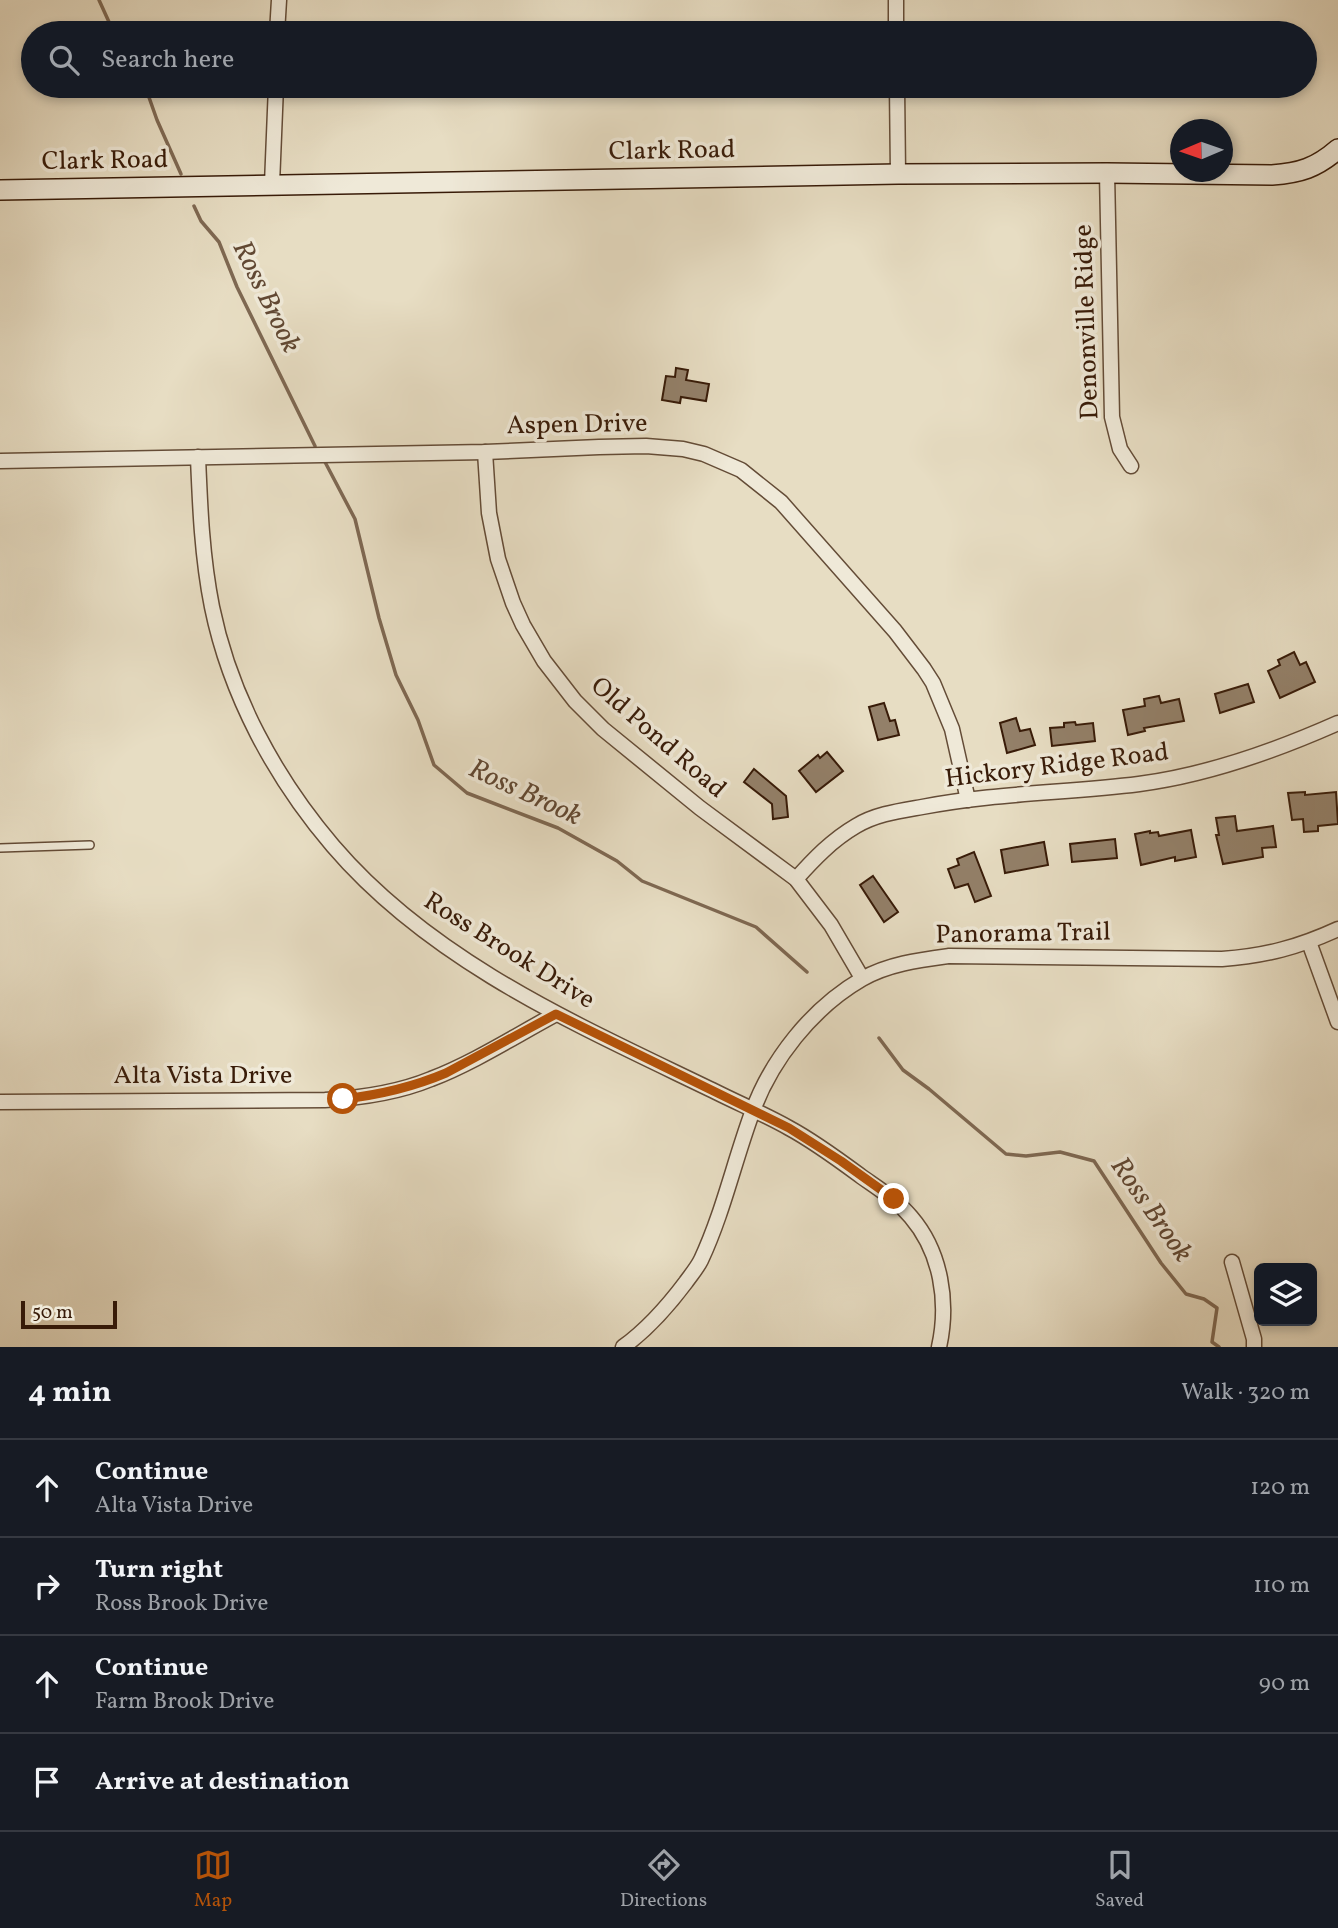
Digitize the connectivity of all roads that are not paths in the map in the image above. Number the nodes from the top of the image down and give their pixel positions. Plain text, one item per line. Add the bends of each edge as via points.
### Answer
1 (279, 0) edge
2 (896, 0) edge
3 (278, 21) edge
4 (896, 21) edge
5 (276, 98) edge
6 (897, 98) edge
7 (1338, 149) edge
8 (1107, 173) junction
9 (898, 174) junction
10 (272, 184) junction
11 (0, 190) edge
12 (485, 452) junction
13 (198, 457) junction
14 (0, 461) edge
15 (1131, 466) dead end
16 (1338, 723) edge
17 (968, 800) junction
18 (90, 845) dead end
19 (0, 848) edge
20 (796, 879) junction
21 (1338, 929) edge
22 (1309, 942) junction
23 (862, 978) junction
24 (556, 1014) junction
25 (1338, 1022) edge
26 (0, 1102) edge
27 (753, 1110) junction
28 (1232, 1262) dead end
29 (623, 1347) edge
30 (939, 1347) edge
31 (1254, 1347) edge

1 - 3 street
2 - 4 street
5 - 10 street
6 - 9 street
7 - 8 street, Clark Road via 1324,161 1292,174
8 - 9 street, Clark Road
8 - 15 street, Denonville Ridge via 1112,417 1120,449
9 - 10 street, Clark Road
10 - 11 street, Clark Road
12 - 13 street, Aspen Drive
12 - 17 street, Aspen Drive via 646,446 704,454 741,470 781,502 924,669 952,729
12 - 20 street, Old Pond Road via 489,513 504,581 528,635 559,682 603,729
13 - 14 street, Aspen Drive
13 - 24 street, Ross Brook Drive via 203,543 220,640 247,712 281,776 333,846 384,898 462,957
16 - 17 street, Hickory Ridge Road via 1259,754 1182,776
17 - 20 street, Hickory Ridge Road via 892,812 857,825 821,851
18 - 19 lane
20 - 23 street, Old Pond Road via 831,925
21 - 22 street, Panorama Trail
22 - 23 street, Panorama Trail via 1222,959 949,956 913,961
22 - 25 street
23 - 27 street, Panorama Trail via 801,1031
24 - 26 street, Alta Vista Drive via 446,1073 363,1097
24 - 27 street, Ross Brook Drive
27 - 29 street, Panorama Trail via 700,1262 656,1318
27 - 30 street, Ross Brook Drive via 841,1161 912,1217 927,1241 943,1290
28 - 31 street

